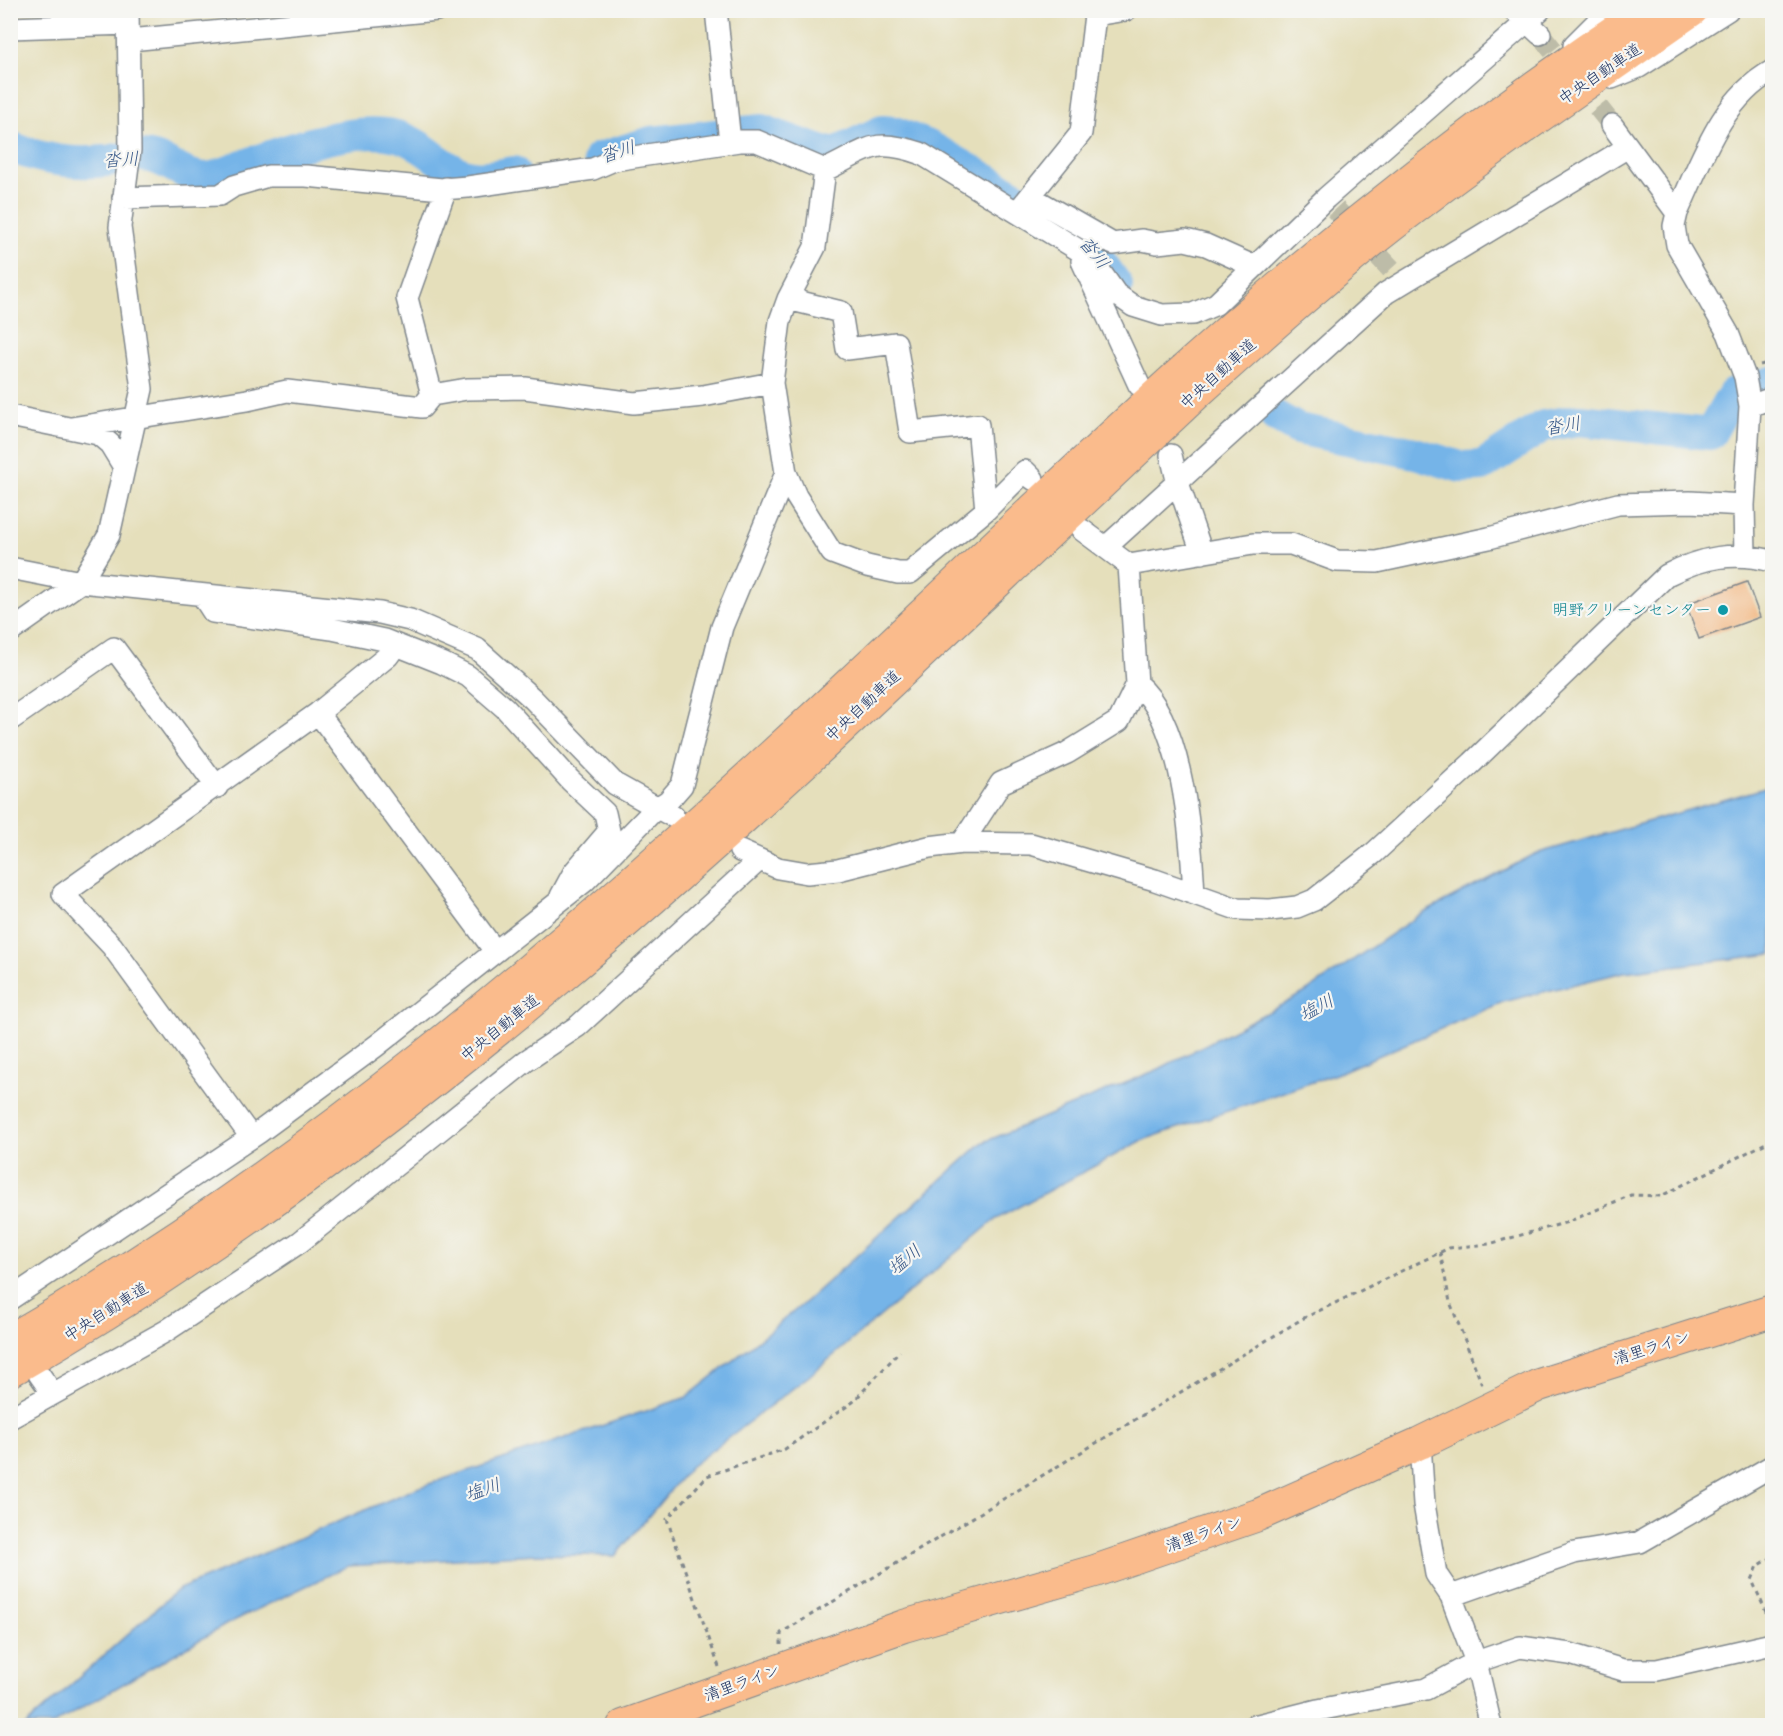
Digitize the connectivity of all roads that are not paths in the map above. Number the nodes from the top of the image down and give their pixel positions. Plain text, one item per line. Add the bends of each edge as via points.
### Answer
1 (437, 10) edge
2 (716, 10) edge
3 (1126, 10) edge
4 (1614, 10) edge
5 (1645, 10) edge
6 (1692, 10) edge
7 (1728, 10) edge
8 (1094, 13) edge
9 (1530, 19) edge
10 (129, 25) edge
11 (10, 28) edge
12 (1773, 71) edge
13 (1545, 95) junction
14 (1612, 125) tunnel mouth
15 (730, 142) junction
16 (1629, 147) junction
17 (825, 170) junction
18 (446, 188) junction
19 (123, 198) junction
20 (1024, 204) junction
21 (1677, 213) junction
22 (1065, 216) junction
23 (1070, 245) junction
24 (1253, 266) junction
25 (788, 299) junction
26 (772, 383) junction
27 (1139, 385) dead end
28 (432, 395) junction
29 (1773, 398) edge
30 (1749, 403) junction
31 (10, 416) edge
32 (136, 419) junction
33 (71, 428) junction
34 (1171, 455) dead end
35 (124, 467) junction
36 (786, 473) junction
37 (1033, 479) dead end
38 (1177, 480) junction
39 (1744, 505) junction
40 (986, 510) junction
41 (1082, 530) dead end
42 (1106, 547) junction
43 (1202, 553) junction
44 (1745, 556) junction
45 (1773, 561) edge
46 (1129, 565) junction
47 (10, 568) edge
48 (81, 582) junction
49 (202, 595) junction
50 (10, 632) edge
51 (396, 645) junction
52 (1137, 684) junction
53 (318, 713) junction
54 (10, 720) edge
55 (217, 787) junction
56 (664, 813) junction
57 (962, 843) junction
58 (1194, 894) junction
59 (558, 900) junction
60 (495, 951) junction
61 (251, 1137) junction
62 (10, 1299) edge
63 (1773, 1311) edge
64 (10, 1340) edge
65 (25, 1372) edge
66 (53, 1394) junction
67 (10, 1418) edge
68 (1420, 1443) junction
69 (1773, 1466) edge
70 (1451, 1596) junction
71 (1773, 1644) edge
72 (1476, 1662) junction
73 (623, 1725) edge
74 (1254, 1725) edge
75 (1491, 1725) edge

1 - 10 street
2 - 15 street
3 - 8 street
4 - 13 street via 1595,24
5 - 13 highway, 中央自動車道
6 - 13 highway, 中央自動車道
7 - 13 street via 1639,67
8 - 20 street via 1081,133
9 - 24 street via 1330,204
10 - 11 street
10 - 19 street via 129,157
12 - 21 street via 1738,97 1716,131
13 - 64 highway, 中央自動車道 via 1357,223 1179,375 677,842 382,1090 124,1270
13 - 65 highway, 中央自動車道 via 1257,339 699,859 524,1010 285,1194
14 - 16 street
15 - 17 street via 757,141
15 - 18 street via 614,160 593,169 536,179
16 - 21 street
16 - 38 street via 1397,276 1386,293
17 - 20 street via 877,144 891,144 920,153
17 - 25 street via 815,247
18 - 19 street via 268,176 234,186 220,195
18 - 28 street via 406,298
19 - 32 street via 120,227 142,389
20 - 22 street
20 - 23 street
21 - 30 street via 1677,245 1728,333 1745,377
22 - 23 street
22 - 24 street via 1113,244 1185,240
23 - 24 street via 1097,267 1116,294 1133,306 1162,315 1193,314 1216,304
23 - 27 street
25 - 26 street via 780,321
25 - 40 street via 841,312 847,350 896,343 910,432 978,425
26 - 28 street via 634,403 525,388 467,389
26 - 36 street
28 - 32 street via 422,407 287,391
29 - 30 street
30 - 39 street
31 - 33 street
32 - 33 street
32 - 35 street
33 - 35 street via 98,434 110,444
34 - 38 street
35 - 48 street via 109,535
36 - 40 street via 832,553 898,573 910,573
36 - 56 street via 722,627 682,785 668,801
37 - 40 street via 1025,471
38 - 42 street
38 - 43 street
39 - 43 street via 1618,504 1377,562 1337,561 1290,544 1253,544
39 - 44 street
41 - 42 street
42 - 46 street
43 - 46 street
44 - 45 street
44 - 58 street via 1717,556 1692,562 1667,575 1472,763 1374,853 1314,900 1297,907 1237,909
46 - 52 street
47 - 48 street
48 - 49 street
48 - 50 street
49 - 51 street via 213,612 332,629
49 - 56 street via 380,612 449,635 477,649 498,666 615,784
51 - 53 street via 388,656
51 - 59 street via 468,676 505,708 605,813 609,831 574,872
52 - 57 street via 1119,721 1068,753 1001,783
52 - 58 street via 1150,695 1179,764 1192,849
53 - 55 street
53 - 60 street
54 - 55 street via 114,648
55 - 61 street via 63,894 112,946
56 - 59 street
57 - 58 street via 1031,844
57 - 66 street via 807,873 749,856 578,1026 526,1061 300,1242 166,1331
59 - 60 street
60 - 61 street via 376,1046
61 - 62 street
63 - 68 highway, 清里ライン via 1549,1382
65 - 66 street
66 - 67 street
68 - 70 street via 1424,1504 1436,1574
68 - 73 highway, 清里ライン via 1258,1515 1095,1570 904,1626
69 - 70 street via 1640,1542 1574,1552
70 - 72 street
71 - 72 street via 1657,1670 1623,1670 1570,1654 1520,1647
72 - 74 street via 1426,1689
72 - 75 street

